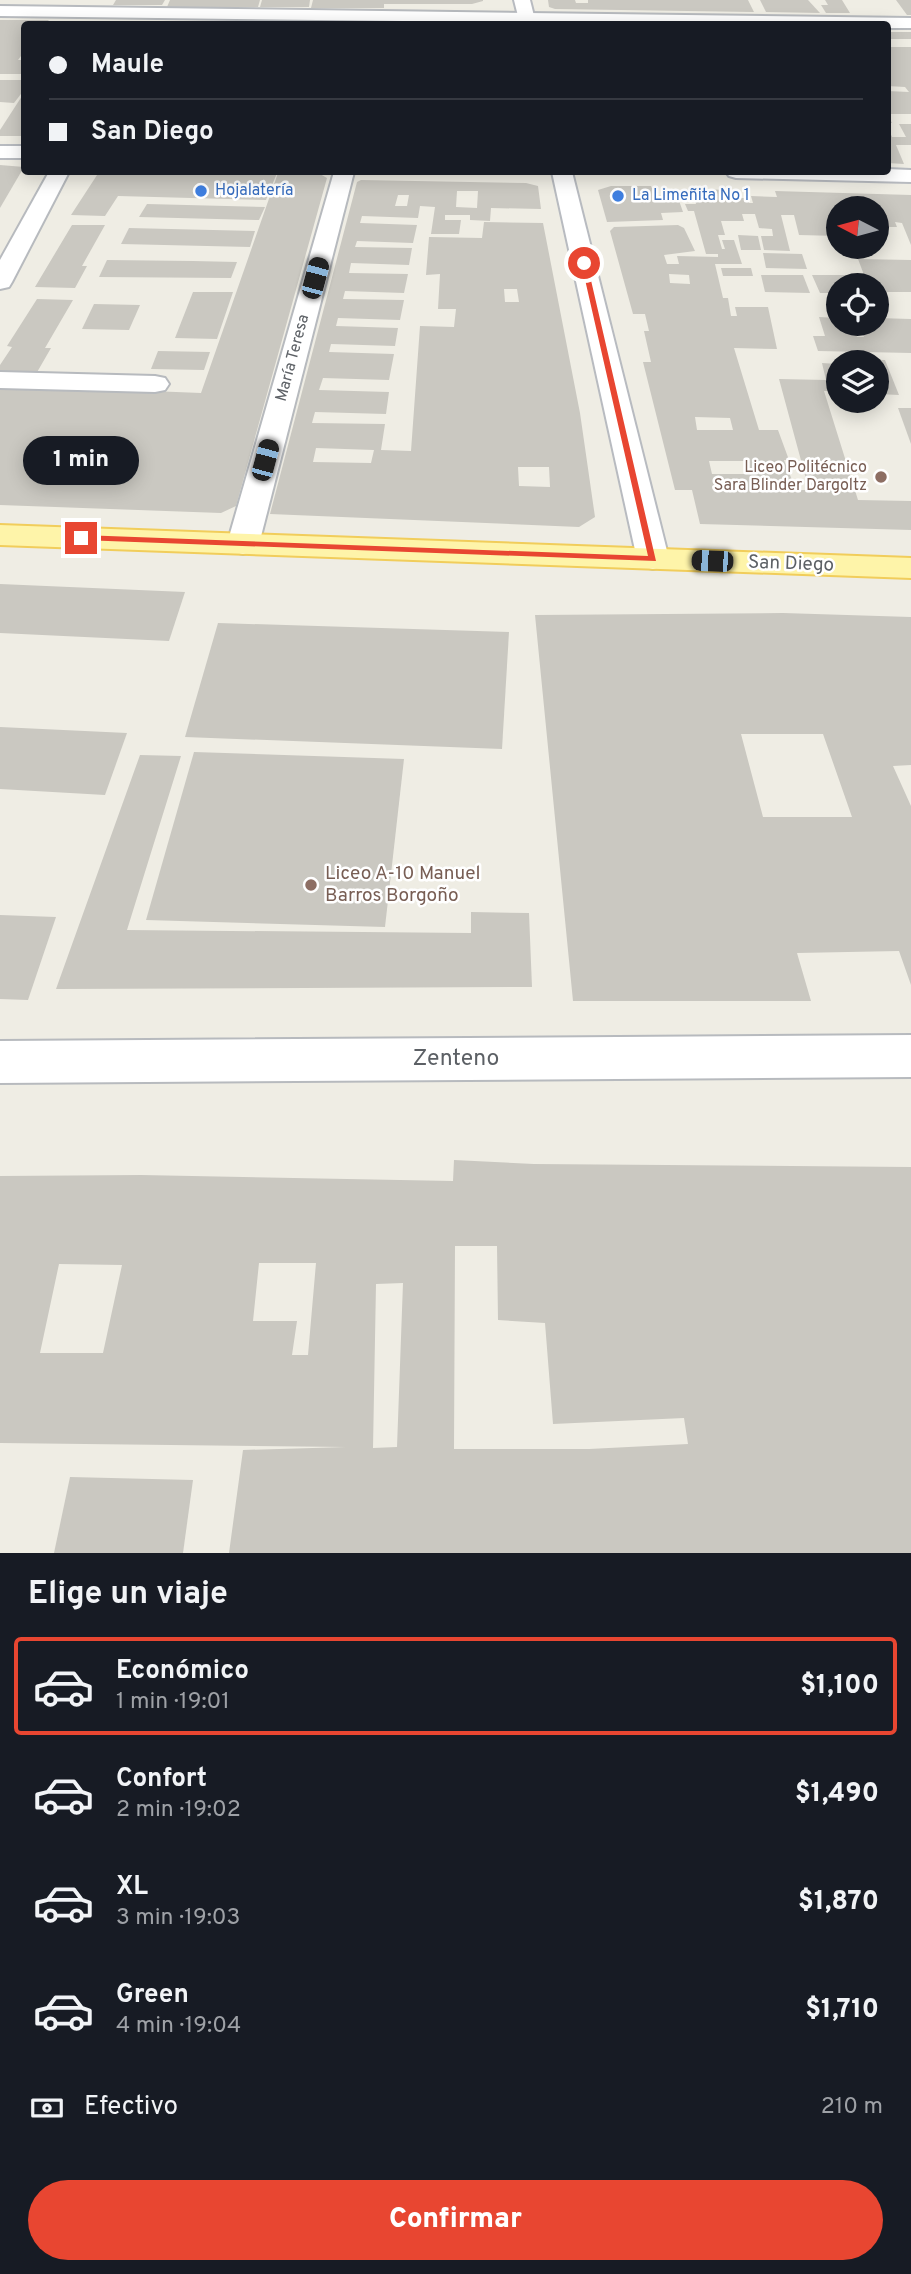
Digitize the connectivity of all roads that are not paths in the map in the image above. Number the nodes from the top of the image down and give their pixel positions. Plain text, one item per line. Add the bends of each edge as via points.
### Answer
1 (522, 0) edge
2 (753, 0) edge
3 (815, 0) edge
4 (0, 11) edge
5 (140, 19) edge
6 (527, 21) edge
7 (763, 21) joint
8 (827, 21) edge
9 (891, 23) edge
10 (911, 23) edge
11 (0, 152) edge
12 (21, 152) edge
13 (57, 175) edge
14 (343, 175) edge
15 (563, 175) edge
16 (867, 175) edge
17 (911, 176) edge
18 (0, 282) edge
19 (0, 380) edge
20 (155, 384) dead end
21 (0, 535) edge
22 (243, 544) junction
23 (653, 559) junction
24 (911, 568) edge
25 (911, 1056) edge
26 (0, 1062) edge

1 - 6 street
2 - 7 street
3 - 8 street
4 - 5 street
5 - 6 street
6 - 7 street
9 - 10 street
11 - 12 street
13 - 18 street
14 - 22 street, María Teresa
15 - 23 street
16 - 17 street
19 - 20 street
21 - 22 main road, San Diego
22 - 23 main road, San Diego
23 - 24 main road, San Diego
25 - 26 street, Zenteno

